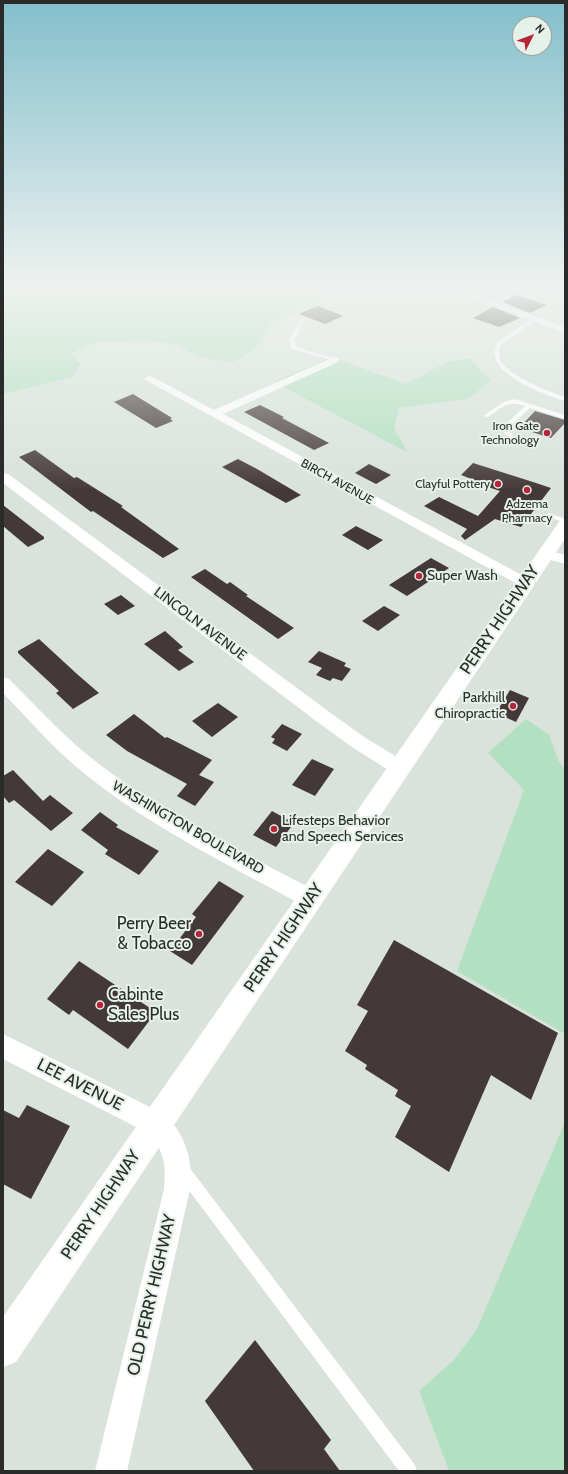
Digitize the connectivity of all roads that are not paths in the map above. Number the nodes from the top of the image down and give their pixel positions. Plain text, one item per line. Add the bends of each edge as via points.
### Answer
1 (310, 353) edge
2 (497, 353) edge
3 (334, 360) joint
4 (149, 379) dead end
5 (565, 399) edge
6 (530, 405) junction
7 (214, 414) junction
8 (486, 416) dead end
9 (565, 417) edge
10 (515, 441) dead end
11 (3, 477) edge
12 (549, 515) dead end
13 (565, 521) edge
14 (565, 526) edge
15 (546, 554) junction
16 (565, 560) edge
17 (526, 583) junction
18 (3, 683) edge
19 (400, 768) junction
20 (311, 899) junction
21 (3, 1046) edge
22 (157, 1124) junction
23 (178, 1164) junction
24 (3, 1349) edge
25 (111, 1471) edge
26 (409, 1471) edge

1 - 3 lane
2 - 5 lane via 497,358 508,372
3 - 7 street
4 - 7 street, BIRCH AVENUE
6 - 8 lane via 510,402
6 - 9 lane
6 - 10 lane via 507,426 507,432
7 - 17 street, BIRCH AVENUE
11 - 19 street, LINCOLN AVENUE via 322,716
12 - 13 lane
14 - 15 main road, PERRY HIGHWAY
15 - 16 street
15 - 17 main road, PERRY HIGHWAY
17 - 19 main road, PERRY HIGHWAY
18 - 20 street, WASHINGTON BOULEVARD via 81,760 106,780 164,817
19 - 20 main road, PERRY HIGHWAY
20 - 22 main road, PERRY HIGHWAY
21 - 22 street, LEE AVENUE
22 - 23 street, OLD PERRY HIGHWAY via 172,1142
22 - 24 main road, PERRY HIGHWAY
23 - 25 street, OLD PERRY HIGHWAY via 177,1189
23 - 26 lane

